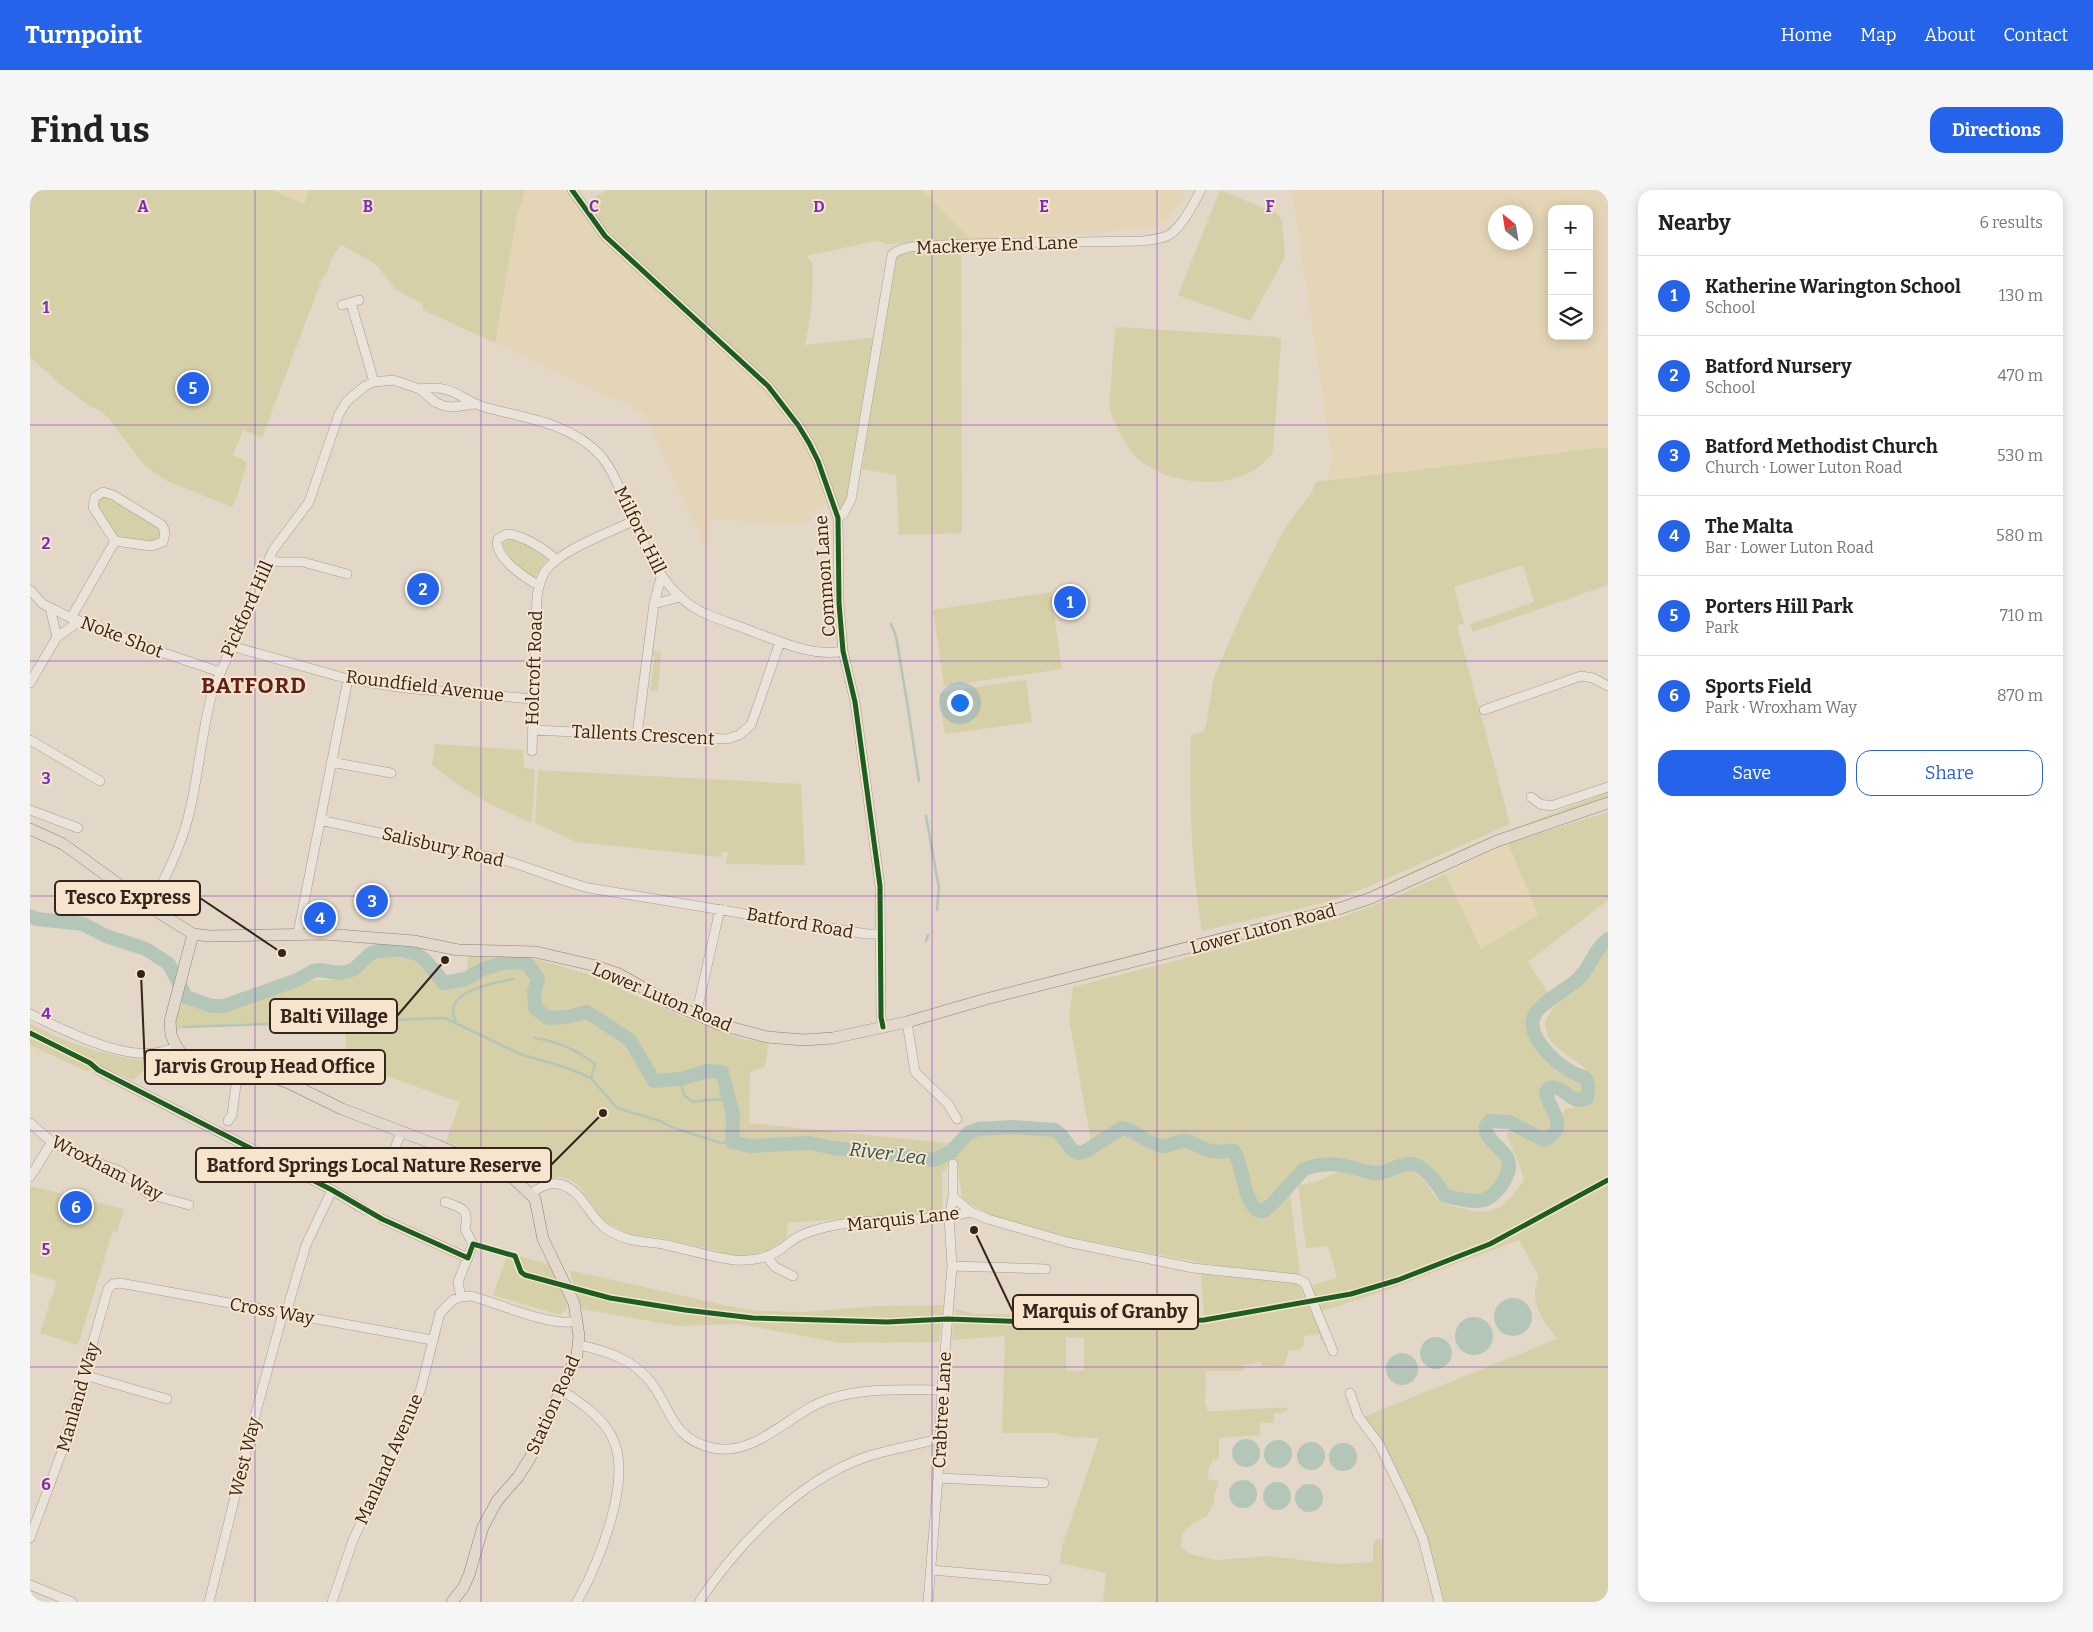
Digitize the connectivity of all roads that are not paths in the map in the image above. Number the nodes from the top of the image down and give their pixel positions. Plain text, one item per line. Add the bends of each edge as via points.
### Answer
1 (572, 190) edge
2 (1201, 190) edge
3 (351, 303) dead end
4 (374, 382) junction
5 (420, 389) junction
6 (449, 389) junction
7 (474, 404) junction
8 (444, 406) junction
9 (838, 518) junction
10 (633, 521) junction
11 (115, 541) junction
12 (269, 559) junction
13 (556, 560) junction
14 (347, 574) dead end
15 (661, 577) junction
16 (539, 585) junction
17 (30, 590) edge
18 (680, 597) junction
19 (654, 604) junction
20 (50, 608) junction
21 (71, 618) junction
22 (80, 621) junction
23 (57, 637) junction
24 (780, 642) junction
25 (231, 646) junction
26 (843, 651) junction
27 (33, 672) edge
28 (220, 672) junction
29 (348, 679) junction
30 (30, 682) edge
31 (1608, 686) edge
32 (532, 699) junction
33 (1484, 710) dead end
34 (532, 730) junction
35 (637, 735) junction
36 (30, 740) edge
37 (532, 751) dead end
38 (331, 762) junction
39 (391, 772) dead end
40 (100, 781) dead end
41 (1608, 787) edge
42 (1531, 797) dead end
43 (1608, 803) edge
44 (30, 810) edge
45 (320, 820) junction
46 (78, 828) dead end
47 (30, 829) edge
48 (621, 892) joint
49 (150, 906) junction
50 (720, 909) junction
51 (298, 933) junction
52 (193, 934) junction
53 (880, 934) junction
54 (30, 1014) edge
55 (696, 1015) junction
56 (906, 1022) junction
57 (884, 1027) junction
58 (176, 1046) junction
59 (98, 1070) dead end
60 (238, 1070) junction
61 (957, 1119) dead end
62 (228, 1121) dead end
63 (30, 1123) edge
64 (401, 1132) junction
65 (52, 1142) junction
66 (953, 1164) dead end
67 (386, 1173) dead end
68 (30, 1177) edge
69 (332, 1190) junction
70 (531, 1193) junction
71 (954, 1197) junction
72 (445, 1202) dead end
73 (190, 1205) dead end
74 (365, 1210) dead end
75 (971, 1212) junction
76 (949, 1218) junction
77 (382, 1219) dead end
78 (767, 1257) junction
79 (468, 1258) junction
80 (952, 1266) junction
81 (1046, 1269) dead end
82 (793, 1276) dead end
83 (113, 1284) joint
84 (461, 1297) junction
85 (285, 1313) junction
86 (577, 1321) junction
87 (432, 1340) junction
88 (579, 1345) junction
89 (1333, 1351) dead end
90 (84, 1375) junction
91 (562, 1390) junction
92 (942, 1390) junction
93 (1350, 1393) dead end
94 (167, 1399) dead end
95 (940, 1438) junction
96 (938, 1478) junction
97 (1044, 1483) dead end
98 (30, 1538) edge
99 (931, 1570) junction
100 (1046, 1580) dead end
101 (30, 1585) edge
102 (72, 1602) edge
103 (209, 1602) edge
104 (332, 1602) edge
105 (452, 1602) edge
106 (578, 1602) edge
107 (699, 1602) edge
108 (928, 1602) edge
109 (1439, 1602) edge

1 - 9 street, Common Lane via 604,236 768,386 798,425 818,461
2 - 9 street, Mackerye End Lane via 1178,227 1161,238 910,247 892,255 851,500
3 - 4 street
4 - 5 street via 392,380
4 - 12 street, Pickford Hill via 359,390 342,408 309,502
5 - 6 street
5 - 8 street via 434,402
6 - 7 street, Milford Hill
6 - 8 street
7 - 8 street, Milford Hill
7 - 10 street, Milford Hill via 559,427 578,436 601,456
9 - 26 street, Common Lane
10 - 13 street, Holcroft Road
10 - 15 street, Milford Hill
11 - 11 street via 157,545 163,542 165,532 158,522 103,492 94,497 92,507
11 - 21 street
12 - 14 street via 303,562
12 - 25 street, Pickford Hill
13 - 16 street, Holcroft Road
13 - 16 street, Holcroft Road via 547,551 513,535 507,534 498,539 497,548 501,556
15 - 18 street, Milford Hill
15 - 19 street
16 - 32 street, Holcroft Road
17 - 20 street, Noke Shot
18 - 19 street
18 - 24 street, Milford Hill via 705,613
19 - 35 street
20 - 21 street, Noke Shot
20 - 23 street
21 - 22 street, Noke Shot
22 - 23 street
22 - 28 street, Noke Shot
23 - 27 street
24 - 26 street, Milford Hill via 820,652
24 - 35 street, Tallents Crescent via 751,725 739,735 727,740
25 - 28 street, Pickford Hill
25 - 29 street, Roundfield Avenue
26 - 53 street, Common Lane via 855,702 869,801 880,886
27 - 30 street
28 - 49 street, Pickford Hill via 208,708 188,818 173,860
29 - 32 street, Roundfield Avenue via 404,688
29 - 38 street
31 - 33 street via 1581,676
32 - 34 street, Holcroft Road
34 - 35 street, Tallents Crescent
34 - 37 street, Holcroft Road
36 - 40 street
38 - 39 street
38 - 45 street
41 - 42 street via 1551,806 1540,804
43 - 56 main road, Lower Luton Road via 1497,841 1371,898 1335,910
44 - 46 street
45 - 48 street, Salisbury Road via 507,861 564,882
45 - 51 street
47 - 49 main road, Lower Luton Road via 63,844
48 - 50 street, Batford Road
49 - 52 main road, Lower Luton Road
50 - 53 street, Batford Road
50 - 55 street
51 - 52 main road, Lower Luton Road
51 - 55 main road, Lower Luton Road via 408,941 458,950 536,952 618,974
52 - 58 main road via 170,1021
53 - 57 street, Common Lane via 881,1017
54 - 58 street via 115,1049 154,1054
55 - 57 main road, Lower Luton Road via 749,1033 786,1039 833,1038
56 - 57 main road, Lower Luton Road
56 - 61 street via 915,1072 948,1104
58 - 60 main road via 192,1062
59 - 69 street
60 - 62 street via 232,1115
60 - 64 main road via 289,1083 342,1109
63 - 65 street, Wroxham Way
64 - 67 street
64 - 70 main road via 512,1177
65 - 68 street
65 - 73 street, Wroxham Way via 79,1156 120,1170 149,1194
66 - 71 street, Crabtree Lane
69 - 74 street
69 - 85 street, West Way via 306,1245
70 - 78 street, Marquis Lane via 551,1184 569,1188 606,1229 631,1240 734,1260
70 - 86 main road, Station Road via 537,1205 543,1239 574,1303
71 - 75 street
71 - 76 street, Crabtree Lane
72 - 79 street via 466,1213 465,1229 473,1244
75 - 76 street, Marquis Lane
75 - 89 street, Marquis Lane via 1067,1242 1193,1268 1298,1279 1305,1283
76 - 78 street, Marquis Lane via 882,1220 833,1227 801,1235
76 - 80 street, Crabtree Lane
77 - 79 street
78 - 82 street via 775,1267
79 - 84 street via 458,1282
80 - 81 street
80 - 92 street, Crabtree Lane
83 - 85 street, Cross Way
83 - 90 street, Manland Way via 108,1289
84 - 86 street via 478,1298 550,1321
84 - 87 street, Manland Avenue via 440,1313
85 - 87 street, Cross Way
85 - 103 street, West Way via 255,1416
86 - 88 main road, Station Road
87 - 104 street, Manland Avenue via 421,1388 353,1540
88 - 91 main road, Station Road
88 - 92 street via 607,1351 631,1364 653,1385 679,1429 690,1439 714,1448 732,1450 745,1447 815,1405 848,1394 886,1389
90 - 94 street
90 - 98 street, Manland Way via 62,1454
91 - 105 main road, Station Road via 530,1458 497,1502 484,1527 469,1575
91 - 106 street via 586,1407 610,1432 619,1470 613,1514
92 - 95 street, Crabtree Lane
93 - 109 street via 1358,1416 1379,1444 1423,1539
95 - 96 street, Crabtree Lane
95 - 107 street via 863,1458 798,1495 743,1546
96 - 97 street
96 - 99 street, Crabtree Lane
99 - 100 street
99 - 108 street, Crabtree Lane
101 - 102 street

